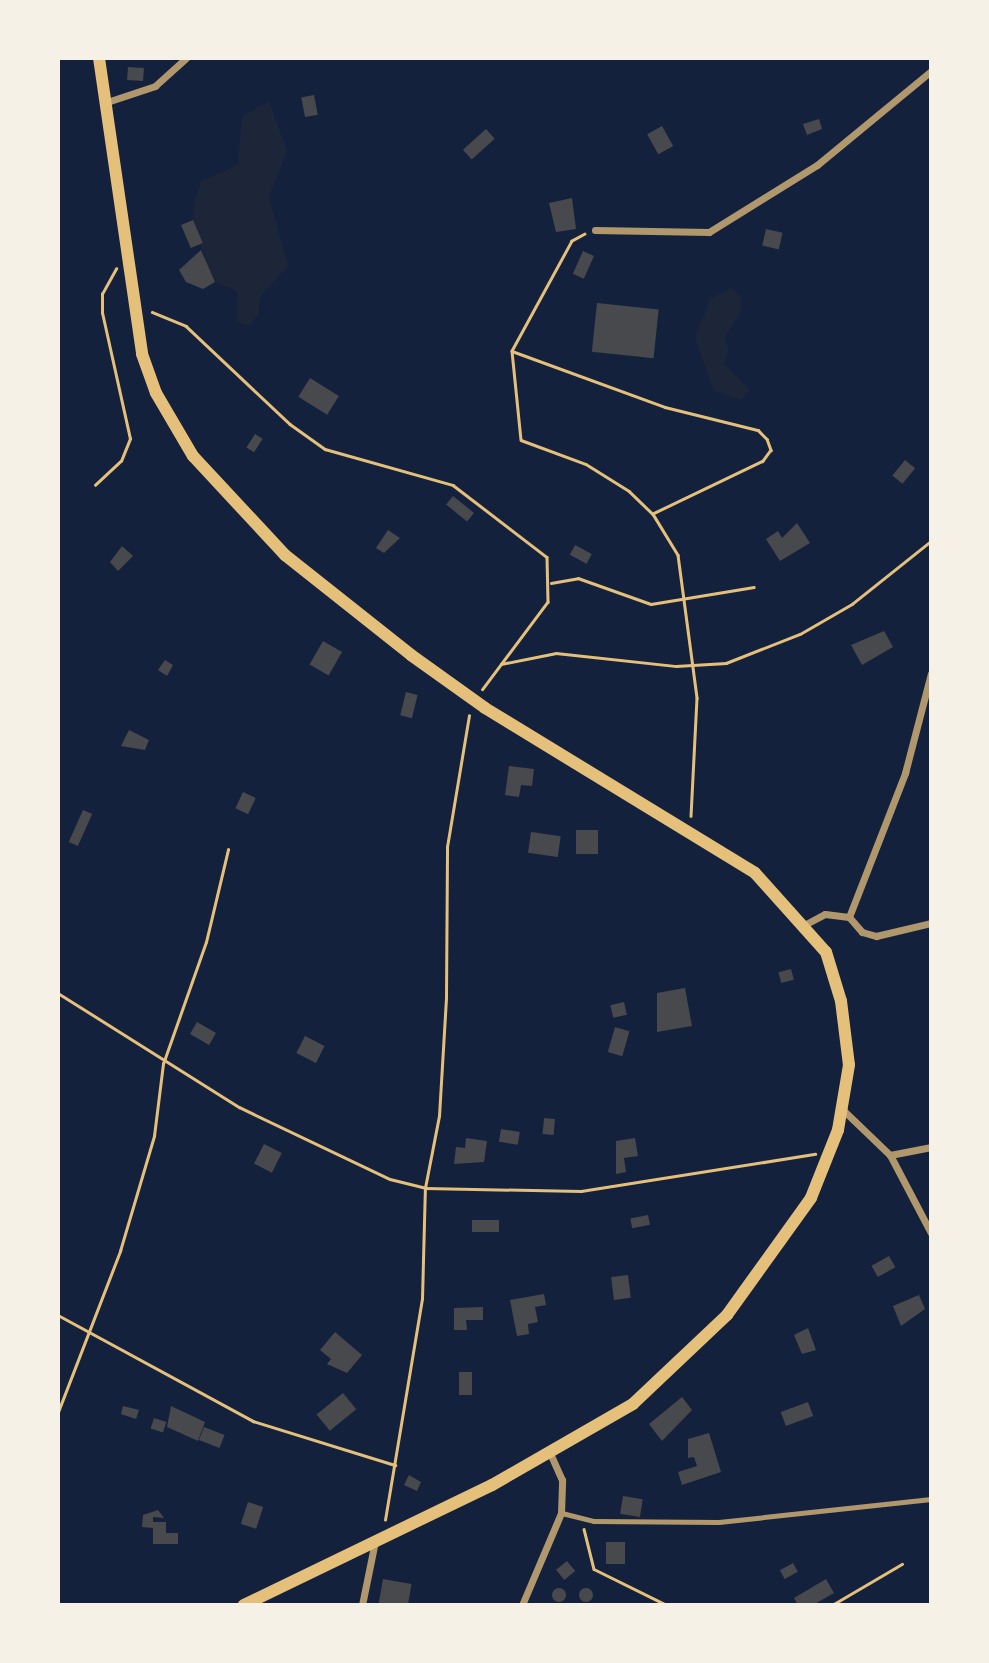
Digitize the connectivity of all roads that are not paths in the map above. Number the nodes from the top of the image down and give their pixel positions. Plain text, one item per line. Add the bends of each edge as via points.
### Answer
1 (99, 58) edge
2 (186, 58) edge
3 (931, 71) edge
4 (104, 103) junction
5 (595, 230) road end
6 (931, 673) edge
7 (849, 917) junction
8 (931, 923) edge
9 (806, 924) junction
10 (842, 1109) junction
11 (931, 1147) edge
12 (890, 1154) junction
13 (931, 1233) edge
14 (551, 1455) junction
15 (931, 1499) edge
16 (561, 1513) junction
17 (374, 1546) junction
18 (244, 1605) edge
19 (362, 1605) edge
20 (522, 1605) edge

1 - 4 main road
2 - 4 street via 155,86
3 - 5 street via 817,165 709,232
4 - 9 main road via 125,264 156,393 217,486 319,585 473,701 755,873
6 - 7 street via 905,773
7 - 8 street via 862,932 876,936
7 - 9 street via 825,914
9 - 10 main road via 826,953 841,1001 849,1065
10 - 12 street
10 - 14 main road via 811,1198 727,1315 633,1404
11 - 12 street
12 - 13 street
14 - 16 street via 562,1480
14 - 17 main road
15 - 16 lane via 719,1522 583,1518
16 - 20 street
17 - 18 main road
17 - 19 street

